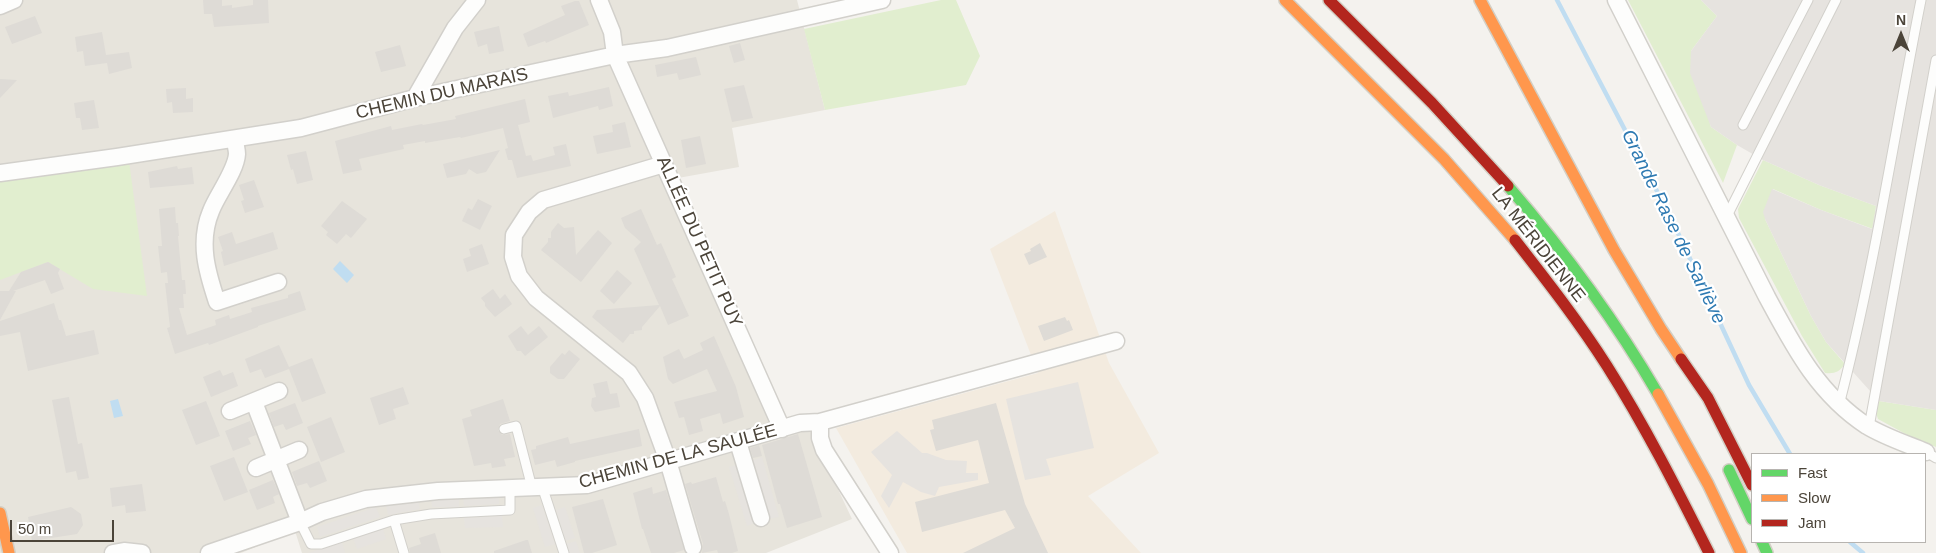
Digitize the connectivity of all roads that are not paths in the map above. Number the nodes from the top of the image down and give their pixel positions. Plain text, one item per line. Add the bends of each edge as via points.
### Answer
1 (14, 0) edge
2 (477, 0) edge
3 (599, 0) edge
4 (882, 0) edge
5 (1285, 0) edge
6 (1330, 0) edge
7 (1480, 0) edge
8 (1616, 0) edge
9 (1808, 0) edge
10 (1836, 0) edge
11 (1921, 0) edge
12 (0, 6) edge
13 (615, 55) junction
14 (1936, 60) edge
15 (415, 98) junction
16 (1743, 125) dead end
17 (235, 139) junction
18 (664, 164) junction
19 (0, 173) edge
20 (1727, 216) junction
21 (278, 282) dead end
22 (1661, 329) junction
23 (1116, 341) dead end
24 (1687, 387) dead end
25 (279, 391) dead end
26 (254, 402) junction
27 (1839, 406) junction
28 (230, 411) dead end
29 (820, 422) junction
30 (1868, 427) junction
31 (504, 429) dead end
32 (782, 429) junction
33 (738, 442) junction
34 (300, 450) dead end
35 (1933, 455) edge
36 (276, 460) junction
37 (668, 461) junction
38 (1725, 462) dead end
39 (256, 468) dead end
40 (1751, 483) edge
41 (537, 487) junction
42 (510, 490) junction
43 (0, 513) edge
44 (1751, 517) edge
45 (760, 518) dead end
46 (394, 520) junction
47 (300, 522) junction
48 (5, 545) edge
49 (693, 547) dead end
50 (113, 553) edge
51 (142, 553) edge
52 (209, 553) edge
53 (404, 553) edge
54 (564, 553) edge
55 (890, 553) edge
56 (1709, 553) edge
57 (1741, 553) edge

1 - 12 street
2 - 15 street via 455,28
3 - 13 street, ALLÉE DU PETIT PUY via 612,32
4 - 13 street, CHEMIN DU MARAIS via 667,48
5 - 56 main road, LA MÉRIDIENNE via 1467,183 1539,270 1627,398 1662,458
6 - 57 main road, LA MÉRIDIENNE via 1445,115 1524,204 1590,289 1654,386 1712,491
7 - 22 main road via 1614,250
8 - 20 street
9 - 16 lane
10 - 20 lane
11 - 27 lane via 1867,285
13 - 15 street, CHEMIN DU MARAIS
13 - 18 street, ALLÉE DU PETIT PUY
14 - 30 lane
15 - 17 street, CHEMIN DU MARAIS via 301,128
17 - 19 street, CHEMIN DU MARAIS
17 - 21 street via 237,156 211,211 204,234 204,257 210,282 217,302
18 - 32 street, ALLÉE DU PETIT PUY
18 - 37 street via 543,200 529,212 514,235 513,257 519,276 536,298 629,373 646,398
20 - 27 street via 1792,344
22 - 24 main road
22 - 40 main road via 1708,398
23 - 29 street, CHEMIN DE LA SAULÉE
25 - 26 street
26 - 28 street
26 - 36 street
27 - 30 street
29 - 32 street, CHEMIN DE LA SAULÉE via 800,423
29 - 55 street via 824,450
30 - 35 street
31 - 41 lane via 516,426
32 - 33 street, CHEMIN DE LA SAULÉE
33 - 37 street, CHEMIN DE LA SAULÉE
33 - 45 street
34 - 36 street
36 - 39 street
36 - 47 street
37 - 41 street, CHEMIN DE LA SAULÉE via 587,485
37 - 49 street
38 - 44 main road
41 - 42 street, CHEMIN DE LA SAULÉE
41 - 54 lane
42 - 46 lane via 510,510 431,514
42 - 47 street, CHEMIN DE LA SAULÉE via 438,491 366,499
43 - 48 main road
46 - 47 lane via 321,544 311,544
46 - 53 lane
47 - 52 street, CHEMIN DE LA SAULÉE
50 - 51 street

